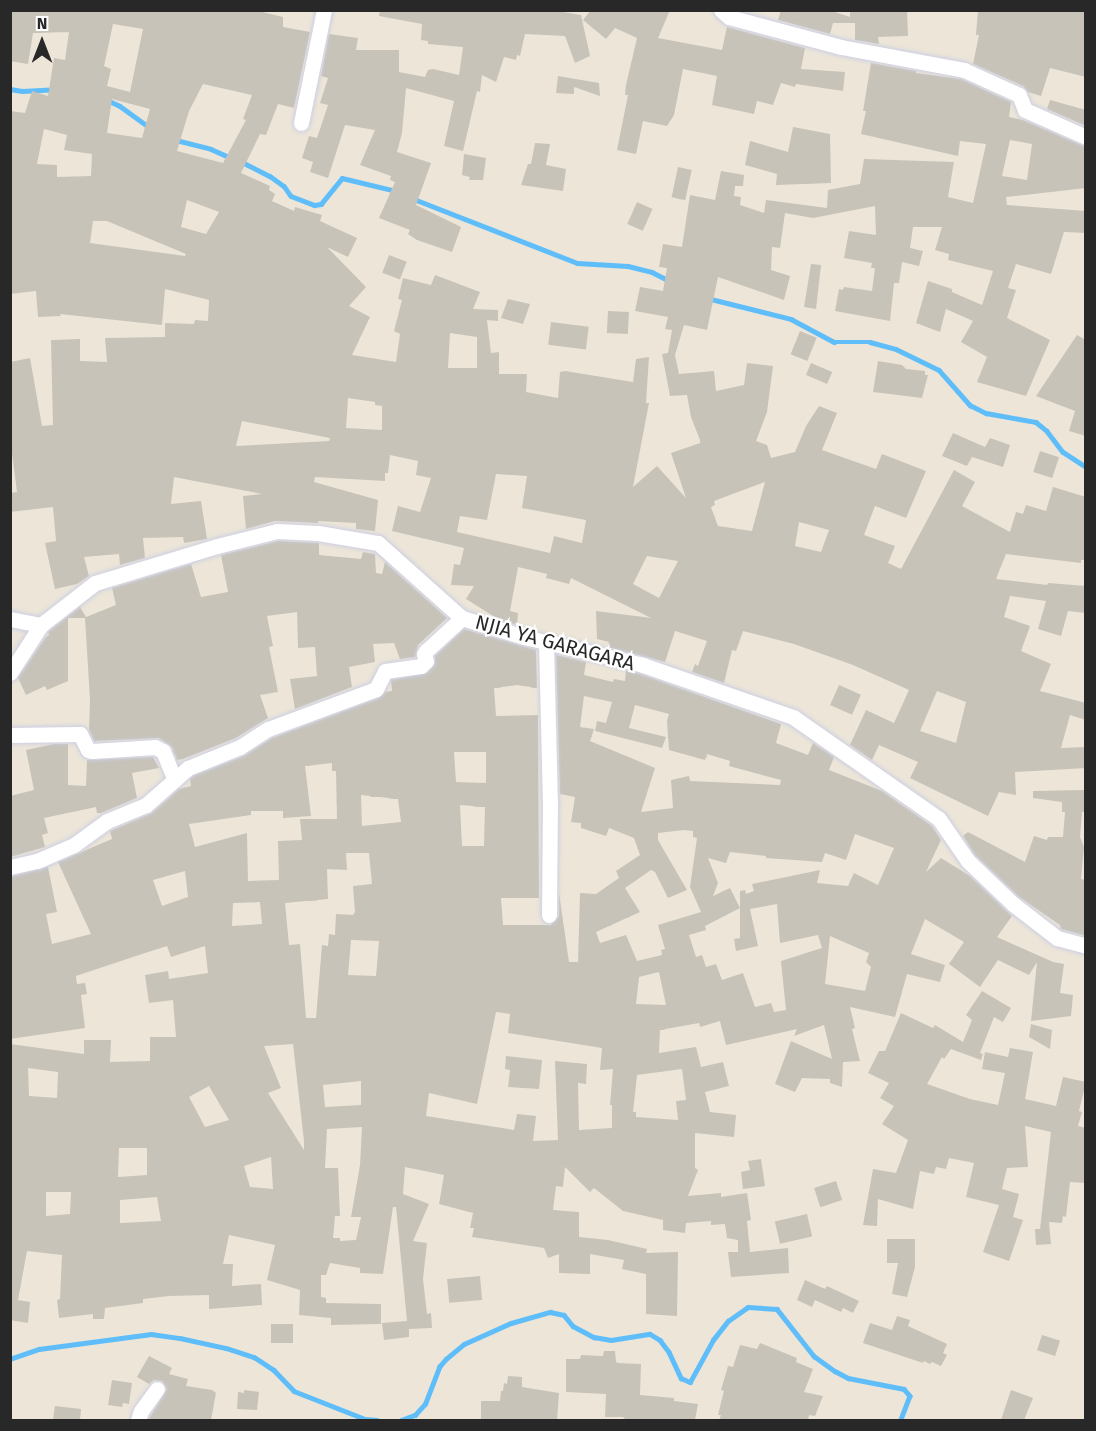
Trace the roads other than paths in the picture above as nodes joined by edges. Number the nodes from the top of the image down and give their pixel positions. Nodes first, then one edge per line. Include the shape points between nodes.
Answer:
1 (324, 10) edge
2 (721, 10) edge
3 (301, 123) dead end
4 (1086, 137) edge
5 (462, 618) junction
6 (10, 619) edge
7 (41, 625) junction
8 (546, 642) junction
9 (10, 673) edge
10 (10, 735) edge
11 (175, 780) junction
12 (10, 867) edge
13 (549, 915) dead end
14 (1086, 946) edge
15 (157, 1389) dead end
16 (138, 1420) edge

1 - 3 street
2 - 4 street via 729,17 841,47 964,70 1019,95 1026,110
5 - 7 street, NJIA YA GARAGARA via 378,543 277,531 95,583
5 - 8 street, NJIA YA GARAGARA
5 - 11 street via 426,651 426,661 421,666 385,671 376,689 268,729 240,747 188,768
6 - 7 street
7 - 9 street, NJIA YA GARAGARA
8 - 13 street
8 - 14 street, NJIA YA GARAGARA via 643,665 793,717 939,819 968,861 1013,904 1057,938
10 - 11 street via 80,734 92,751 155,747 163,750
11 - 12 street via 146,805 107,821 74,845 37,861
15 - 16 street

